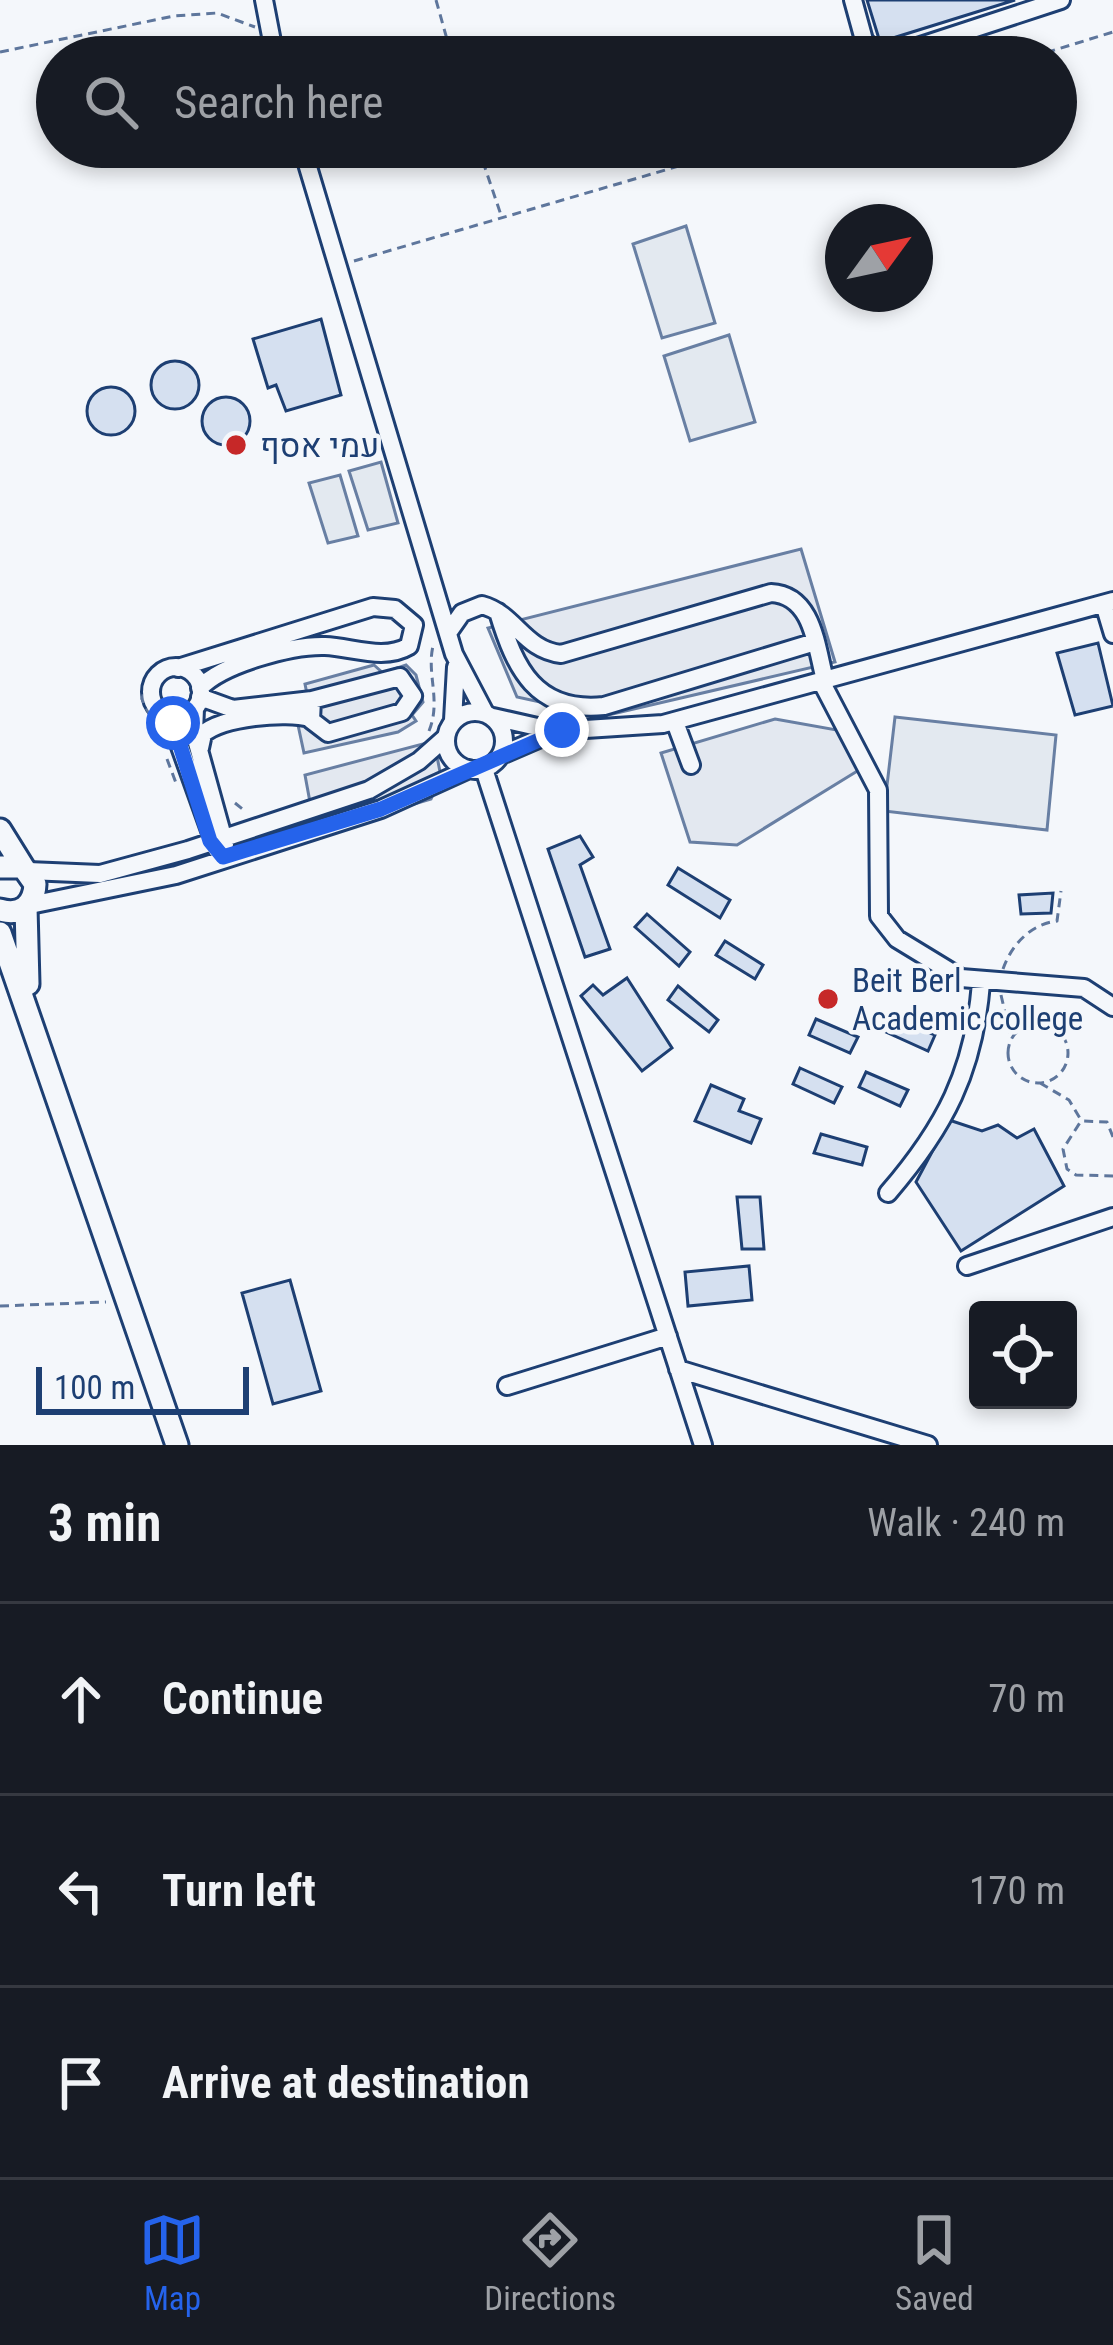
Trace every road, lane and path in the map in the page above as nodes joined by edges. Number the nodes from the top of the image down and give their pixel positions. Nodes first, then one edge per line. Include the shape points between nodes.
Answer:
1 (264, 0) edge
2 (436, 0) edge
3 (854, 0) edge
4 (1061, 0) edge
5 (267, 31) junction
6 (1113, 32) edge
7 (77, 36) edge
8 (269, 36) edge
9 (446, 36) edge
10 (863, 36) edge
11 (950, 36) edge
12 (1077, 43) edge
13 (36, 45) edge
14 (0, 52) edge
15 (308, 168) edge
16 (485, 168) edge
17 (674, 168) edge
18 (503, 219) junction
19 (337, 266) junction
20 (1108, 603) edge
21 (497, 611) junction
22 (443, 631) junction
23 (1113, 634) edge
24 (815, 642) junction
25 (454, 655) junction
26 (178, 668) junction
27 (147, 680) dead end
28 (823, 680) junction
29 (198, 698) junction
30 (311, 709) junction
31 (489, 715) junction
32 (453, 720) junction
33 (675, 722) junction
34 (163, 723) junction
35 (562, 730) junction
36 (436, 738) junction
37 (163, 746) dead end
38 (200, 749) junction
39 (501, 754) junction
40 (691, 765) dead end
41 (476, 769) junction
42 (184, 791) dead end
43 (235, 802) dead end
44 (254, 814) dead end
45 (0, 830) edge
46 (218, 838) junction
47 (223, 857) junction
48 (17, 868) edge
49 (1061, 891) dead end
50 (27, 906) junction
51 (0, 910) edge
52 (0, 933) edge
53 (989, 982) junction
54 (1113, 1007) edge
55 (30, 1014) junction
56 (1011, 1040) junction
57 (1039, 1082) junction
58 (1081, 1120) junction
59 (1113, 1137) edge
60 (1113, 1176) edge
61 (888, 1193) dead end
62 (1113, 1217) edge
63 (967, 1266) dead end
64 (126, 1303) junction
65 (0, 1306) edge
66 (668, 1336) junction
67 (678, 1369) junction
68 (506, 1386) dead end
69 (177, 1445) edge
70 (703, 1445) edge
71 (928, 1445) edge

1 - 5 street
2 - 9 path
3 - 10 street
4 - 11 street
5 - 7 path via 217,13
5 - 8 street
6 - 12 path
13 - 14 path
15 - 19 street
16 - 18 path
17 - 18 path
18 - 19 path
19 - 22 street
20 - 23 street
20 - 28 street
21 - 22 street via 470,608
21 - 24 street via 537,648 561,654 785,594 803,609
21 - 24 street via 525,680 564,705 604,706
22 - 25 street
22 - 36 path via 428,664
24 - 28 street
25 - 31 street
25 - 32 street
26 - 29 street via 194,675
26 - 29 street via 373,607 395,609 414,625 401,651 316,646 218,674
26 - 34 street via 160,673 152,686
27 - 34 path via 142,699
28 - 33 street
28 - 53 street via 878,790 879,916 897,938 961,978
29 - 30 street via 233,709
29 - 34 street
29 - 38 street
30 - 30 street via 316,729 328,733 402,712 413,695 400,676
30 - 38 street via 218,725 203,734
31 - 32 street via 466,712
31 - 35 street
31 - 39 street via 503,733
32 - 36 street
33 - 35 street
33 - 40 street
34 - 46 street
35 - 39 street
36 - 41 street
36 - 46 street via 369,790
37 - 42 path
38 - 46 street
39 - 41 street
41 - 47 street via 381,809
41 - 66 street
43 - 44 path
45 - 48 main road
46 - 47 street
46 - 48 street via 100,874
47 - 50 street via 176,875
48 - 50 main road via 35,884
49 - 53 path via 1057,921 1038,923
50 - 51 main road
50 - 55 main road
52 - 55 main road
53 - 54 street via 1084,988
53 - 56 path
53 - 61 street via 976,1045 933,1140
55 - 64 main road
56 - 57 path via 1013,1069
56 - 57 path via 1024,1026 1043,1023 1066,1040 1064,1069
57 - 58 path via 1069,1100
58 - 59 path via 1107,1122
58 - 60 path via 1063,1148 1067,1169
62 - 63 street
64 - 65 path
64 - 69 main road
66 - 67 street
66 - 68 street
67 - 70 street
67 - 71 street

